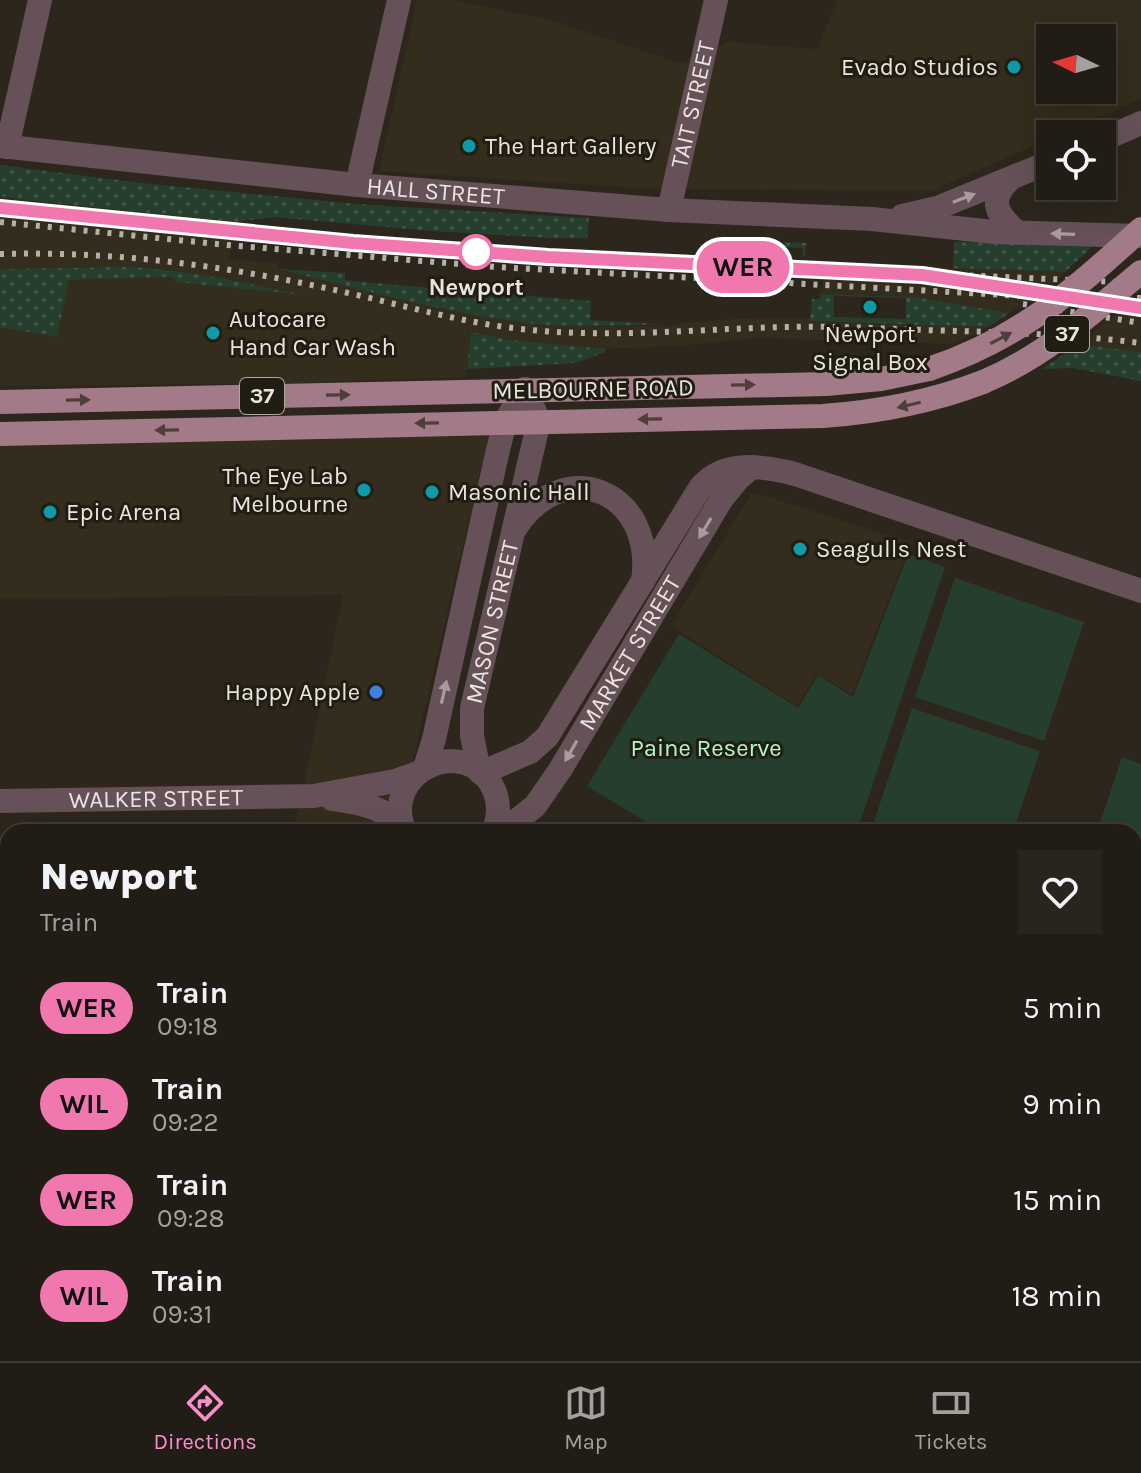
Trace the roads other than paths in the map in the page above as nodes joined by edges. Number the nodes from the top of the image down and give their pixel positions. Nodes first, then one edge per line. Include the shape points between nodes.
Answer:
1 (40, 0) edge
2 (399, 0) edge
3 (716, 0) edge
4 (1141, 123) edge
5 (1116, 134) edge
6 (4, 146) edge
7 (1036, 168) edge
8 (1009, 180) junction
9 (357, 185) junction
10 (669, 210) junction
11 (872, 219) junction
12 (1141, 229) edge
13 (1018, 233) junction
14 (1141, 236) edge
15 (1141, 272) edge
16 (525, 389) junction
17 (0, 402) edge
18 (539, 421) junction
19 (505, 422) junction
20 (0, 434) edge
21 (752, 467) junction
22 (514, 530) junction
23 (643, 584) junction
24 (1141, 591) edge
25 (421, 770) junction
26 (480, 772) junction
27 (314, 796) junction
28 (0, 801) edge
29 (399, 824) edge
30 (403, 824) edge
31 (496, 824) edge
32 (512, 824) edge

1 - 6 street
2 - 9 street
3 - 10 street, TAIT STREET
4 - 5 street
6 - 9 street, HALL STREET
7 - 8 street, HALL STREET
11 -> 8 street, HALL STREET via 927,212
8 - 13 street via 997,205 1001,218
9 - 10 street, HALL STREET
10 - 11 street, HALL STREET
11 - 13 street, HALL STREET
16 -> 12 main road, MELBOURNE ROAD / 37, bridge via 826,384 929,369 971,354 1034,319
14 -> 13 street, HALL STREET
15 -> 18 main road, MELBOURNE ROAD / 37, bridge via 1062,338 1013,368 954,393 904,406 851,414
17 -> 16 main road, MELBOURNE ROAD / 37
16 - 18 street
16 - 19 street, MASON STREET
18 - 19 main road, MELBOURNE ROAD / 37
18 - 22 street, MASON STREET
19 -> 20 main road, MELBOURNE ROAD / 37
25 -> 19 street, MASON STREET via 434,739
21 - 23 street, MARKET STREET via 722,471 708,479
21 - 24 street, MARKET STREET via 795,474
21 -> 32 street, MARKET STREET via 721,500 560,770 535,806
22 - 23 street via 550,495 572,489 604,493 625,507 638,526 645,550
22 - 26 street, MASON STREET via 472,708
23 - 26 street, MARKET STREET via 542,742 525,755
25 - 26 street, WALKER STREET via 448,761
25 - 27 street, WALKER STREET via 395,781
25 - 30 street, MASON STREET via 402,798
26 - 31 street, MASON STREET via 497,800
27 - 28 street, WALKER STREET
27 - 29 street, WALKER STREET via 378,809

